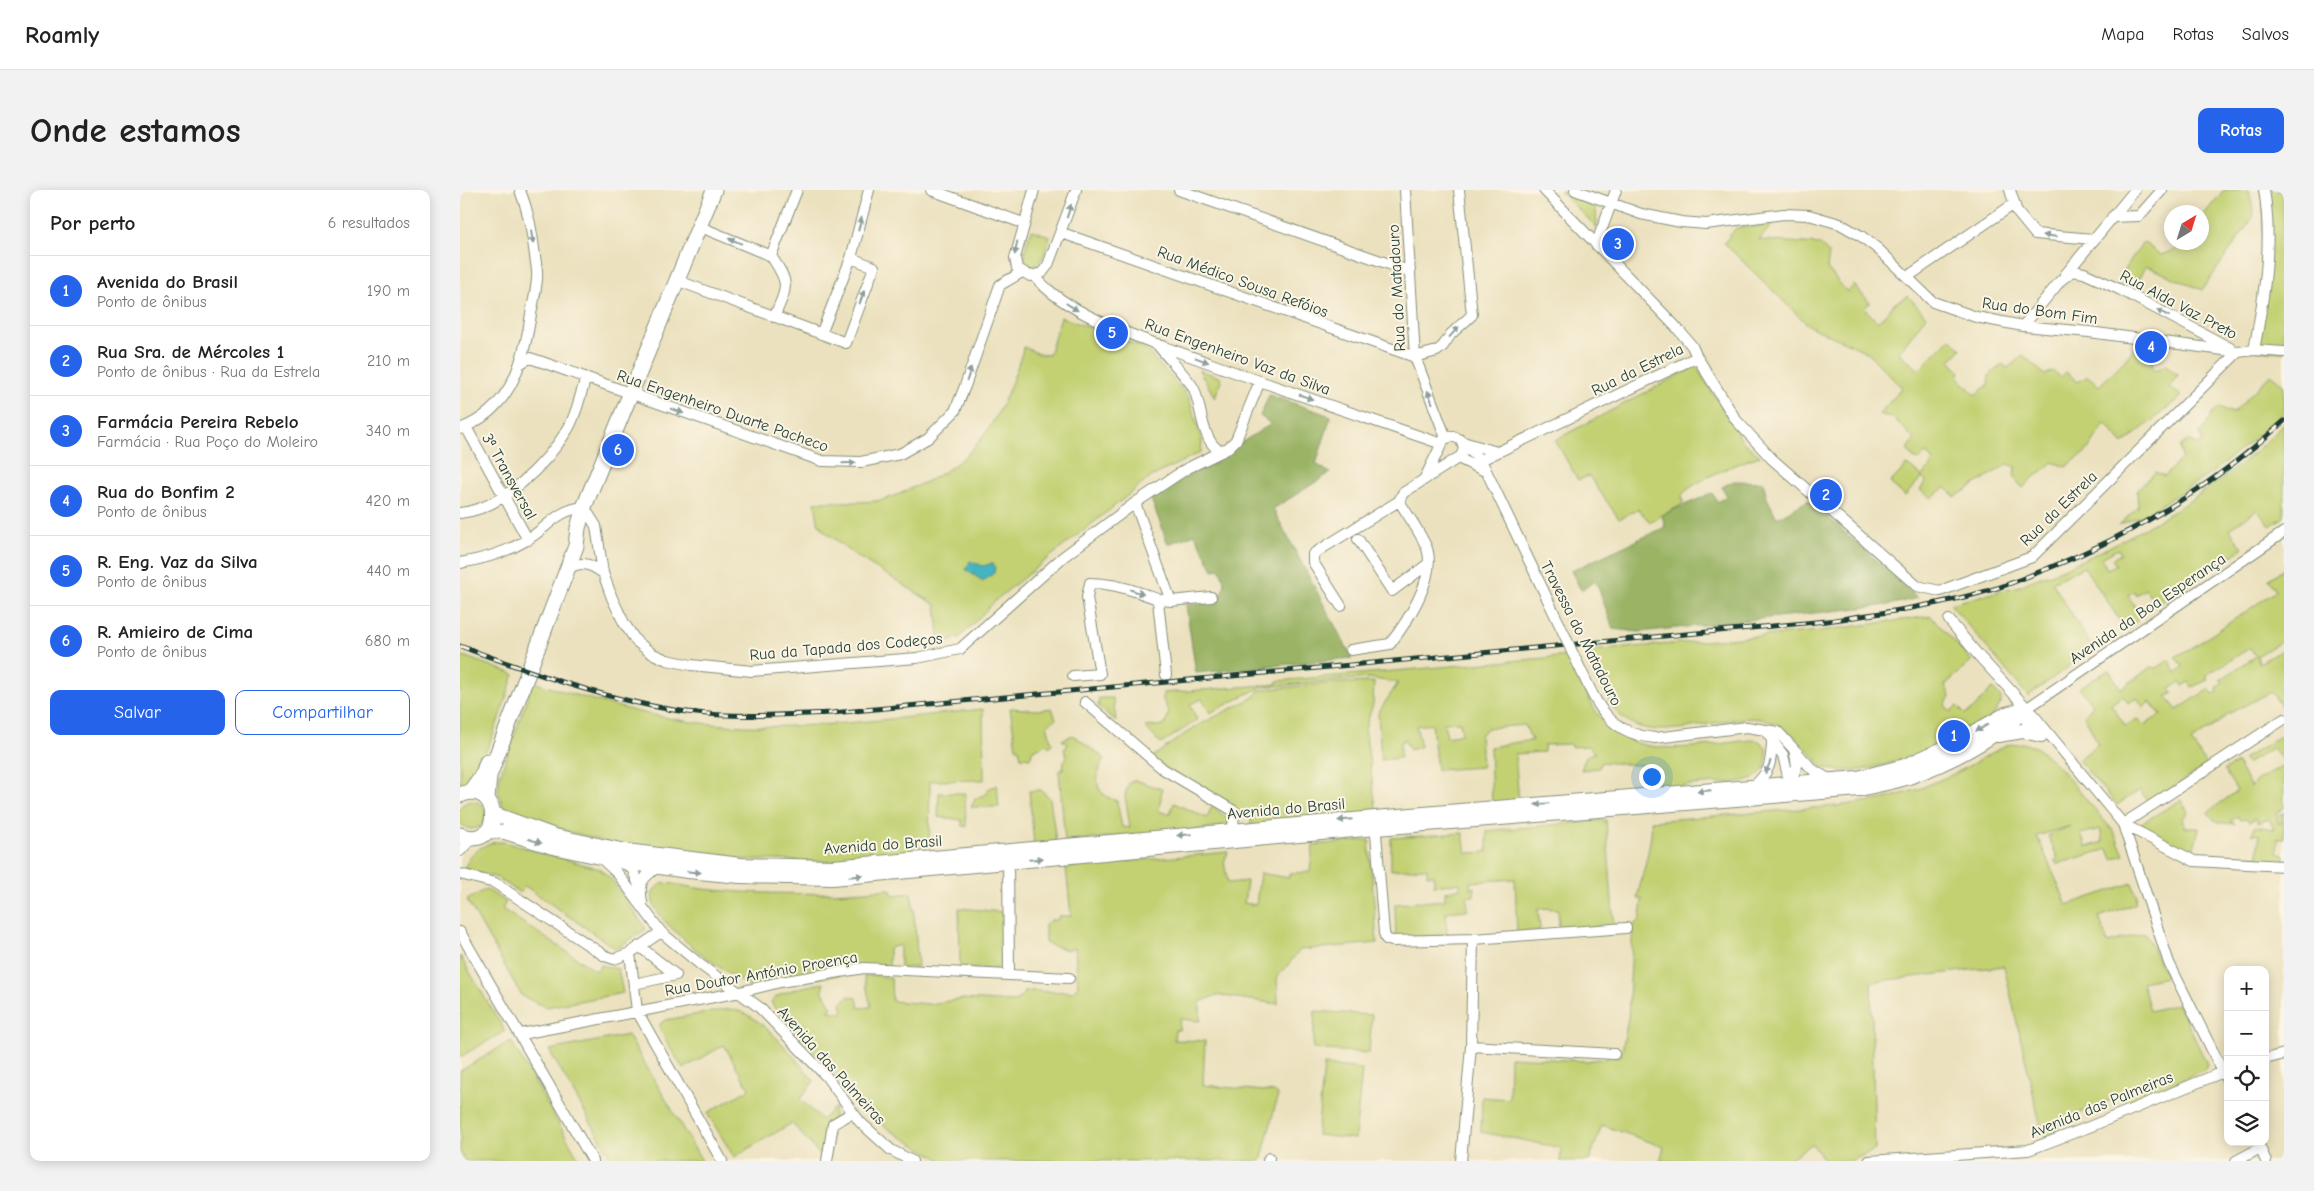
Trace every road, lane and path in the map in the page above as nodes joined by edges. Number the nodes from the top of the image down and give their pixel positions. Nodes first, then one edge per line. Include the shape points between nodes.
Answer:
1 (520, 190) edge
2 (714, 190) edge
3 (798, 190) edge
4 (869, 190) edge
5 (931, 190) edge
6 (1034, 190) edge
7 (1076, 190) edge
8 (1179, 190) edge
9 (1405, 190) edge
10 (1459, 190) edge
11 (1544, 190) edge
12 (1575, 190) edge
13 (1616, 190) edge
14 (2010, 190) edge
15 (2135, 190) edge
16 (2162, 190) edge
17 (2264, 190) edge
18 (1611, 204) junction
19 (2016, 208) junction
20 (2112, 217) junction
21 (1023, 223) junction
22 (698, 226) junction
23 (1062, 233) junction
24 (2093, 239) junction
25 (1596, 245) junction
26 (772, 256) junction
27 (851, 258) junction
28 (1410, 271) junction
29 (1022, 272) junction
30 (1035, 276) junction
31 (1907, 278) junction
32 (676, 280) junction
33 (2061, 280) junction
34 (2107, 283) junction
35 (774, 317) junction
36 (2023, 326) junction
37 (821, 334) junction
38 (1156, 343) junction
39 (2254, 350) junction
40 (2238, 352) junction
41 (2284, 352) edge
42 (1697, 356) junction
43 (1415, 357) junction
44 (521, 363) junction
45 (586, 378) junction
46 (1260, 381) junction
47 (631, 394) junction
48 (463, 428) edge
49 (1443, 443) junction
50 (1463, 444) junction
51 (1227, 450) junction
52 (1497, 452) junction
53 (1456, 458) junction
54 (1481, 460) junction
55 (1486, 471) junction
56 (1425, 478) junction
57 (504, 496) junction
58 (1399, 501) junction
59 (1135, 503) junction
60 (584, 507) junction
61 (460, 513) edge
62 (578, 528) junction
63 (2284, 532) edge
64 (1358, 539) dead end
65 (528, 540) junction
66 (460, 563) edge
67 (1428, 564) junction
68 (567, 569) junction
69 (603, 573) junction
70 (1211, 597) dead end
71 (1158, 600) junction
72 (1171, 601) junction
73 (1341, 606) dead end
74 (1949, 620) dead end
75 (1351, 650) dead end
76 (1166, 675) dead end
77 (1074, 676) dead end
78 (1085, 702) dead end
79 (2026, 709) junction
80 (2284, 719) edge
81 (1765, 730) junction
82 (2041, 735) junction
83 (1990, 737) junction
84 (1772, 742) junction
85 (1794, 749) junction
86 (2065, 753) junction
87 (1830, 780) junction
88 (1753, 787) junction
89 (1791, 789) junction
90 (465, 794) edge
91 (486, 798) junction
92 (494, 814) junction
93 (1375, 823) junction
94 (2123, 824) junction
95 (1233, 830) junction
96 (488, 831) junction
97 (466, 836) edge
98 (460, 851) edge
99 (1008, 856) junction
100 (623, 862) junction
101 (2284, 866) edge
102 (658, 867) junction
103 (460, 874) edge
104 (639, 886) junction
105 (642, 907) junction
106 (1626, 928) dead end
107 (460, 932) edge
108 (661, 932) junction
109 (1473, 940) junction
110 (639, 946) junction
111 (630, 953) junction
112 (1009, 975) junction
113 (1068, 978) dead end
114 (634, 984) junction
115 (740, 992) junction
116 (637, 1011) junction
117 (520, 1034) junction
118 (1471, 1046) junction
119 (1614, 1054) dead end
120 (2284, 1054) edge
121 (2269, 1058) edge
122 (2224, 1068) edge
123 (2224, 1070) edge
124 (852, 1113) junction
125 (2258, 1146) edge
126 (2259, 1146) edge
127 (1874, 1160) edge
128 (593, 1161) edge
129 (722, 1161) edge
130 (828, 1161) edge
131 (912, 1161) edge
132 (1461, 1161) edge
133 (2236, 1161) edge
134 (2266, 1161) edge

1 -> 44 street via 529,212 538,278
2 - 22 main road
3 - 26 street
27 -> 4 street
5 - 21 street
6 - 21 street
23 -> 7 street
8 - 28 street
9 - 28 street, Rua do Matadouro
43 -> 10 street via 1438,351 1472,315
11 - 25 street
12 - 18 street, Rua do Bom Fim
13 - 18 street
14 - 19 street
15 - 20 street
16 - 20 street via 2140,216
17 - 39 street via 2267,251 2263,303
18 - 25 street
18 - 31 street, Rua do Bom Fim via 1641,214 1706,224 1784,214 1809,215 1840,224 1861,236
24 -> 19 street via 2035,234
19 - 31 street
20 - 24 street
21 -> 29 street via 1015,258 1017,268
26 -> 22 street
22 - 32 main road
23 - 30 street via 1048,265
23 - 43 street, Rua Médico Sousa Refóios
24 - 33 street
24 - 34 street via 2082,263
25 - 42 street via 1677,328
26 - 35 street via 786,284
27 - 37 street
37 -> 27 street via 846,343 874,267
28 - 43 street, Rua do Matadouro
29 - 30 street
47 -> 29 street, Rua Engenheiro Duarte Pacheco via 822,462 861,462 900,454 928,438 954,411 966,386 1000,285
30 -> 38 street, Rua Engenheiro Vaz da Silva via 1045,288 1078,311
31 - 36 street, Rua do Bom Fim via 1933,302 1976,317
32 - 35 street
32 - 47 main road
33 - 34 street via 2073,271 2084,272
33 - 36 street
40 -> 34 street, Rua Alda Vaz Preto
35 - 37 street
36 - 40 street, Rua do Bom Fim
38 -> 46 street, Rua Engenheiro Vaz da Silva
38 - 51 street via 1194,388 1213,446
39 - 40 street, Rua do Bom Fim
39 - 41 street, Rua do Bom Fim
40 - 42 street, Rua da Estrela via 2032,557 1940,591 1917,586 1772,459 1736,420
42 - 52 street, Rua da Estrela
49 -> 43 street, Rua do Matadouro
44 - 45 street, Rua Engenheiro Duarte Pacheco via 530,358
44 - 48 street via 498,405 480,420
45 - 47 street, Rua Engenheiro Duarte Pacheco
45 - 57 street via 569,427 542,463
46 -> 49 street, Rua Engenheiro Vaz da Silva
46 - 51 street via 1236,440
47 - 60 main road
48 - 57 street, 3ª Transversal
49 - 50 street via 1456,437
49 - 53 street via 1446,457
49 - 56 street
50 - 52 street
50 - 53 street via 1463,452
50 - 54 street, Travessa do Matadouro
51 - 59 street via 1186,468
52 - 54 street, Rua da Estrela
53 - 55 street
53 - 56 street
54 - 55 street, Travessa do Matadouro
55 - 81 street, Travessa do Matadouro, bridge via 1572,652 1601,710 1611,722 1641,737 1655,738 1747,727
56 - 58 street via 1403,493
57 - 61 street via 473,512
57 - 65 street, 3ª Transversal
58 - 67 street via 1428,551
58 - 73 street via 1313,554 1313,562
59 - 69 street, Rua da Tapada dos Codeços via 1064,557 960,649 917,658 752,671 691,666 667,660 636,641 624,623
59 - 72 street
60 - 62 main road
60 - 65 street via 571,508 554,518
60 - 69 street, Rua da Tapada dos Codeços via 596,526
62 - 68 main road via 576,546
62 - 90 main road via 566,548 483,774
63 - 79 street, Avenida da Boa Esperança
64 - 67 street via 1392,591
65 - 66 street via 489,558
67 - 75 street via 1428,577 1406,623 1390,644
68 - 69 street via 581,563 591,564
68 - 91 main road via 489,776
70 - 72 street
71 - 72 street
71 - 76 street
77 -> 71 street via 1100,674 1087,597 1090,583 1105,583
74 - 79 street
78 - 95 street via 1163,769 1234,811
79 - 82 street via 2024,718 2027,725
79 - 83 main road, Avenida do Brasil
79 - 86 street
79 -> 87 main road, Avenida do Brasil via 2006,714 1954,744 1905,766 1858,778
80 - 94 street
81 - 84 street
81 - 85 street via 1778,732
82 - 83 main road, Avenida do Brasil via 2023,731
82 - 86 street
83 - 89 main road, Avenida do Brasil via 1908,777 1860,789
84 -> 88 street via 1771,764
84 - 89 street via 1783,754
85 - 87 street via 1812,769
85 - 89 street via 1797,766
86 - 94 street
87 - 89 main road, Avenida do Brasil
88 - 89 main road, Avenida do Brasil
88 -> 93 main road, Avenida do Brasil
89 - 93 main road, Avenida do Brasil
90 - 91 main road
91 - 92 main road
92 - 96 main road
92 - 100 main road, Avenida do Brasil
93 -> 95 main road, Avenida do Brasil
99 -> 93 main road, Avenida do Brasil
93 - 109 street via 1386,939
94 - 101 street via 2194,861
94 - 122 street via 2170,963
95 -> 99 main road, Avenida do Brasil
96 - 97 main road
96 -> 100 main road, Avenida do Brasil via 505,832 553,847
97 - 98 street
99 - 100 main road, Avenida do Brasil via 833,867
102 -> 99 main road, Avenida do Brasil via 740,876 833,878
99 - 112 street
100 - 102 main road, Avenida do Brasil
100 - 104 street via 633,870
100 - 105 street, Avenida das Palmeiras
102 - 104 street via 645,875
103 - 111 street via 495,883 605,956 614,959
104 - 105 street, Avenida das Palmeiras
105 - 108 street, Avenida das Palmeiras
106 - 109 street
107 - 117 street
108 - 110 street
108 - 115 street, Avenida das Palmeiras
109 - 118 street
110 - 111 street
110 - 114 street via 676,975
111 - 114 street
112 - 113 street, Rua Doutor António Proença
112 - 115 street, Rua Doutor António Proença via 864,968
114 - 116 street
115 - 116 street, Rua Doutor António Proença
115 - 124 street, Avenida das Palmeiras via 760,1007 826,1076
116 - 117 street, Rua Doutor António Proença
116 - 129 street
117 - 128 street
118 - 119 street
118 - 132 street
120 - 121 street
123 - 127 street, Avenida das Palmeiras via 2028,1150
124 - 130 street via 833,1124
124 - 131 street, Avenida das Palmeiras via 891,1150
125 - 133 street
126 - 134 street

